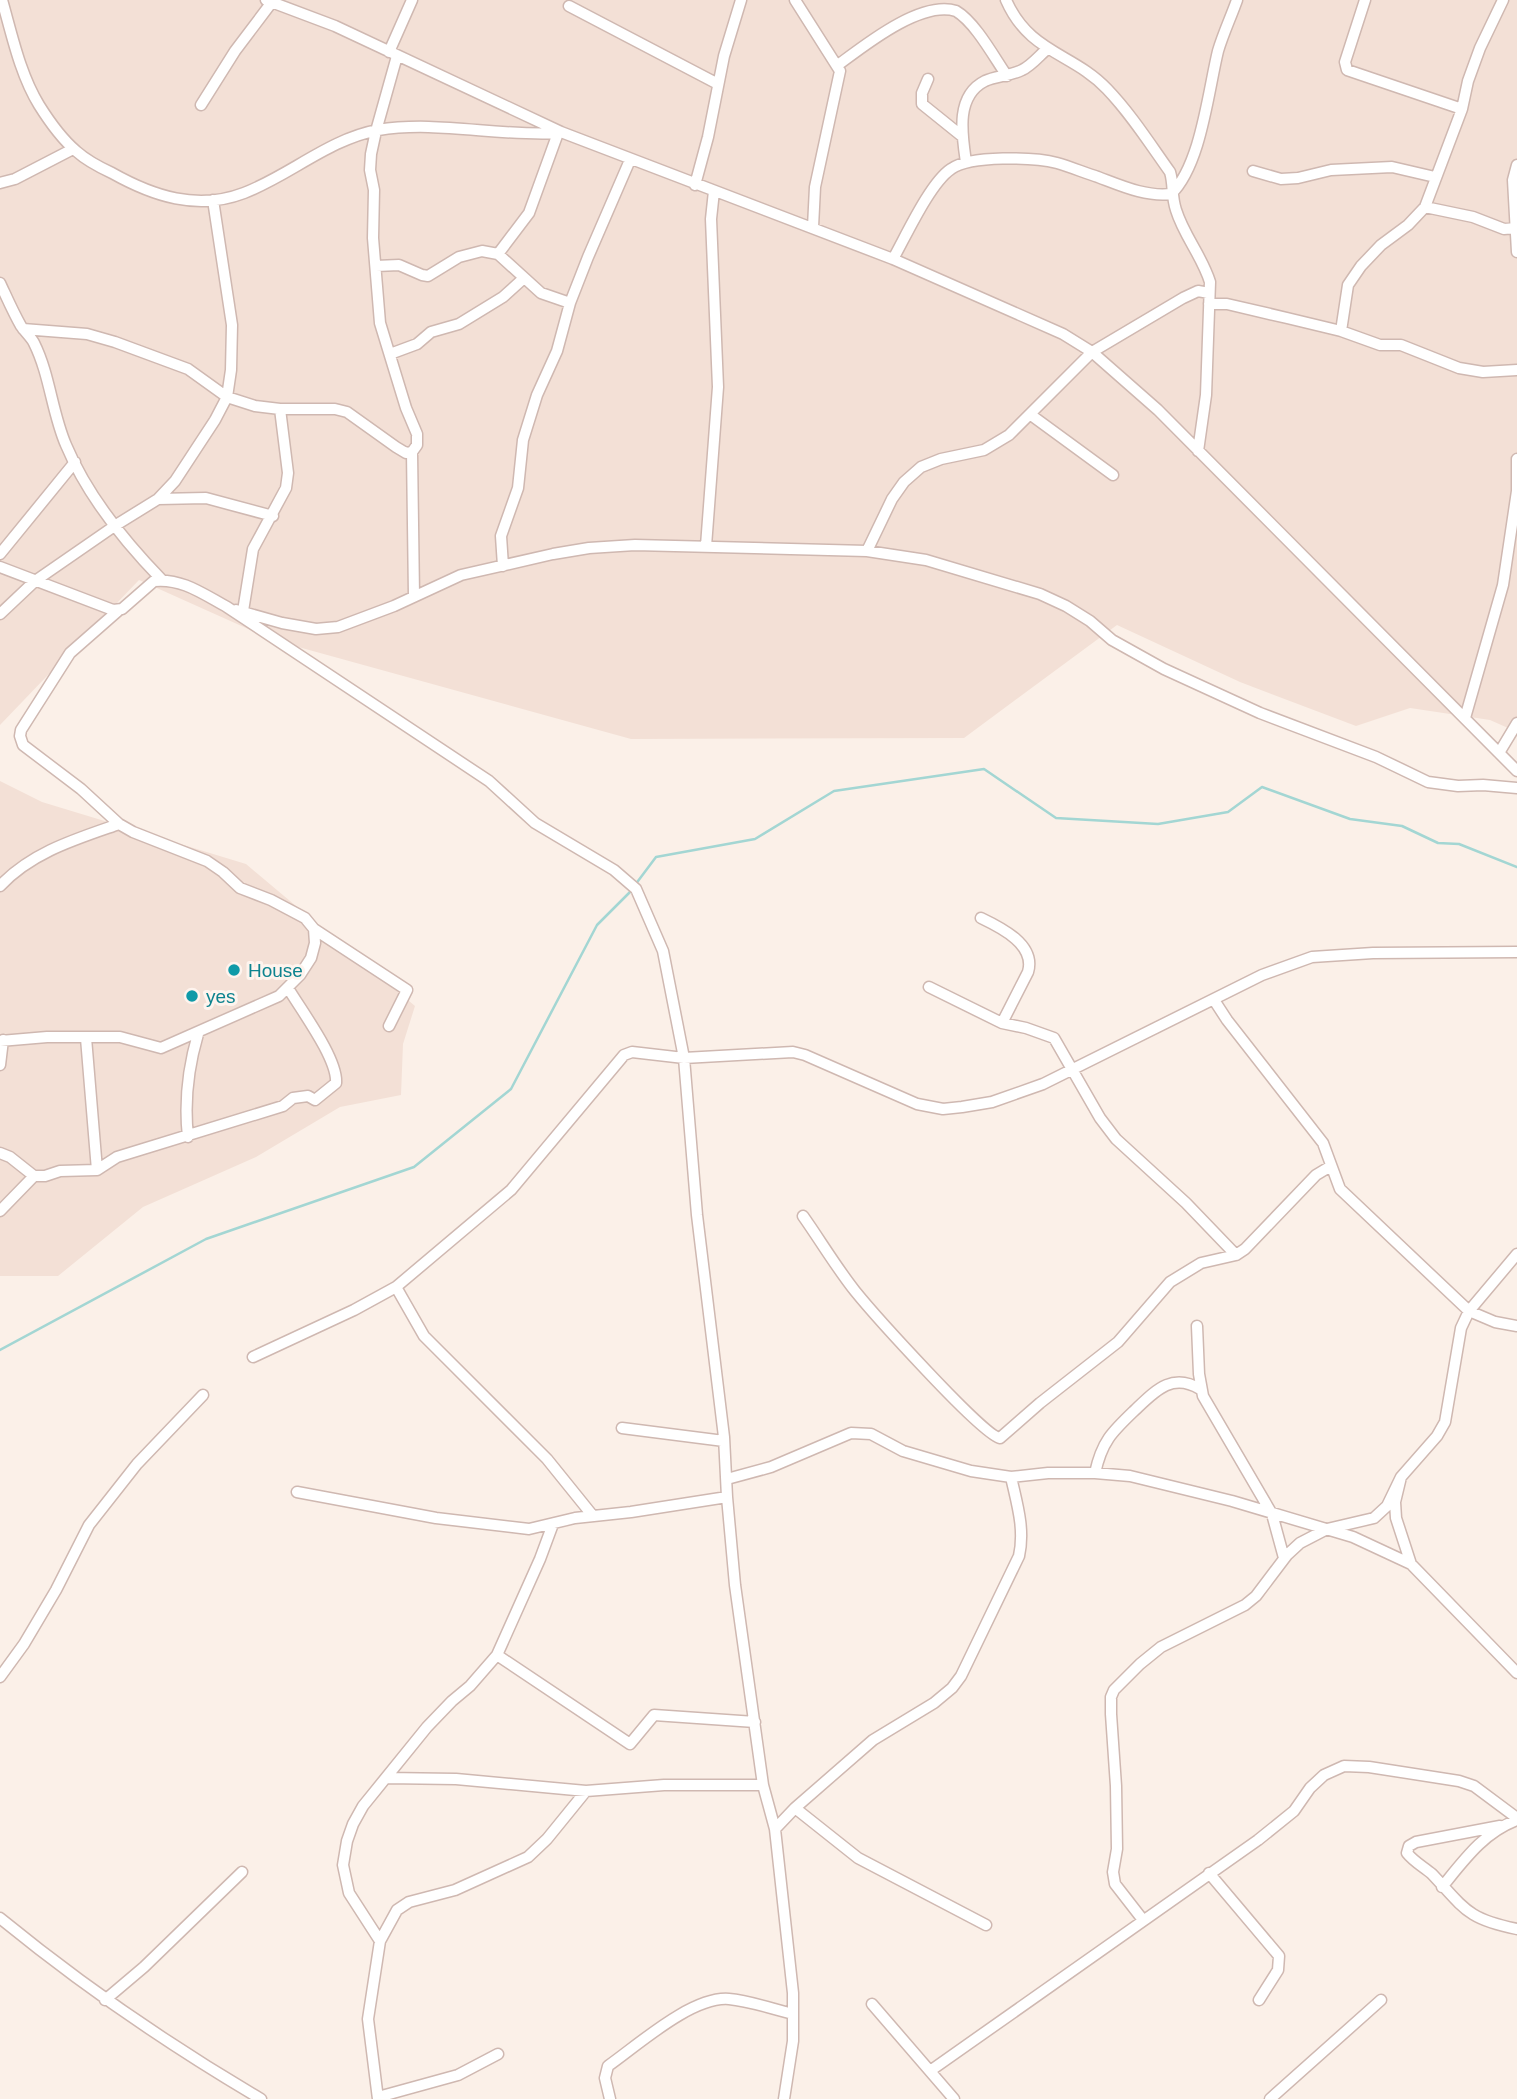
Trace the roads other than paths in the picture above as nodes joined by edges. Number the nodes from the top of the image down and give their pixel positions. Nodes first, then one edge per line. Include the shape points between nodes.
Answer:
1 (2, 0) edge
2 (412, 0) edge
3 (741, 0) edge
4 (795, 0) edge
5 (1006, 0) edge
6 (1237, 0) edge
7 (1365, 0) edge
8 (1503, 0) edge
9 (269, 1) edge
10 (569, 6) dead end
11 (0, 42) edge
12 (1047, 49) junction
13 (393, 54) junction
14 (838, 65) junction
15 (1007, 76) junction
16 (928, 79) dead end
17 (718, 84) junction
18 (201, 105) dead end
19 (1462, 108) junction
20 (376, 131) junction
21 (560, 132) junction
22 (963, 137) junction
23 (73, 149) junction
24 (630, 160) junction
25 (966, 162) junction
26 (1517, 165) edge
27 (1253, 170) dead end
28 (1435, 177) junction
29 (0, 183) edge
30 (695, 185) junction
31 (714, 191) junction
32 (1171, 194) junction
33 (213, 200) junction
34 (1426, 207) junction
35 (813, 227) junction
36 (1516, 228) edge
37 (1517, 252) edge
38 (498, 254) junction
39 (893, 259) junction
40 (376, 266) junction
41 (524, 278) junction
42 (0, 283) edge
43 (1209, 293) junction
44 (570, 303) junction
45 (1227, 304) junction
46 (23, 329) junction
47 (1341, 331) junction
48 (1093, 352) junction
49 (390, 354) junction
50 (1517, 370) edge
51 (227, 397) junction
52 (280, 409) junction
53 (1031, 415) junction
54 (1198, 451) junction
55 (412, 453) junction
56 (1517, 459) edge
57 (75, 462) junction
58 (1113, 475) dead end
59 (1517, 491) edge
60 (158, 499) junction
61 (273, 516) junction
62 (116, 525) junction
63 (706, 546) junction
64 (867, 551) junction
65 (0, 554) edge
66 (503, 566) junction
67 (0, 567) edge
68 (162, 580) junction
69 (35, 581) junction
70 (414, 596) junction
71 (227, 607) junction
72 (119, 610) junction
73 (243, 611) junction
74 (0, 614) edge
75 (1465, 718) junction
76 (1517, 723) edge
77 (1499, 753) junction
78 (1517, 771) edge
79 (1517, 788) edge
80 (118, 824) junction
81 (0, 886) edge
82 (981, 918) dead end
83 (314, 929) junction
84 (1517, 953) edge
85 (929, 987) dead end
86 (288, 988) junction
87 (1214, 1000) junction
88 (1002, 1023) junction
89 (389, 1026) dead end
90 (198, 1034) junction
91 (86, 1038) junction
92 (1, 1041) edge
93 (684, 1058) junction
94 (0, 1065) edge
95 (1072, 1069) junction
96 (187, 1136) junction
97 (0, 1153) edge
98 (1331, 1166) junction
99 (97, 1170) junction
100 (34, 1176) junction
101 (0, 1211) edge
102 (803, 1216) dead end
103 (1517, 1254) edge
104 (1236, 1255) junction
105 (396, 1287) junction
106 (1469, 1311) junction
107 (1197, 1326) dead end
108 (1517, 1326) edge
109 (253, 1357) dead end
110 (1200, 1388) junction
111 (203, 1395) dead end
112 (622, 1428) dead end
113 (724, 1441) junction
114 (1095, 1473) junction
115 (1011, 1477) junction
116 (1401, 1477) junction
117 (727, 1479) junction
118 (297, 1492) dead end
119 (727, 1497) junction
120 (1272, 1514) junction
121 (593, 1516) junction
122 (553, 1524) junction
123 (1327, 1530) junction
124 (1284, 1558) junction
125 (1411, 1564) junction
126 (497, 1655) junction
127 (1517, 1672) edge
128 (0, 1677) edge
129 (754, 1723) junction
130 (386, 1778) junction
131 (763, 1785) junction
132 (586, 1791) junction
133 (795, 1808) junction
134 (1517, 1819) edge
135 (1500, 1826) junction
136 (775, 1829) junction
137 (242, 1872) dead end
138 (1209, 1873) junction
139 (1442, 1886) junction
140 (0, 1918) edge
141 (1143, 1920) junction
142 (986, 1925) dead end
143 (1517, 1929) edge
144 (380, 1941) junction
145 (105, 2000) junction
146 (1259, 2000) dead end
147 (1381, 2000) dead end
148 (872, 2004) dead end
149 (793, 2014) junction
150 (498, 2054) dead end
151 (930, 2071) junction
152 (378, 2098) edge
153 (261, 2099) edge
154 (610, 2099) edge
155 (784, 2099) edge
156 (954, 2099) edge
157 (1270, 2099) edge

1 - 11 street via 10,44
1 - 23 street via 38,104
2 - 13 street
3 - 17 street
4 - 14 street
5 - 12 street via 1023,28
6 - 32 street via 1219,47 1197,147 1188,172
7 - 19 street via 1345,62 1347,70
8 - 19 street via 1476,59
9 - 13 street
9 - 18 street
10 - 17 street
12 - 15 street via 1024,69
12 - 32 street via 1108,89 1170,172
13 - 20 street
13 - 21 street
14 - 15 street via 908,14 944,6 968,21
14 - 35 street via 838,84 815,187
15 - 22 street via 985,81 970,93 963,111
16 - 22 street via 922,104
17 - 30 street
19 - 28 street
20 - 21 street via 434,126 500,133
20 - 33 street via 326,150 241,194
20 - 40 street via 370,170
21 - 24 street
21 - 38 street via 528,213
22 - 25 street
23 - 29 street
23 - 33 street via 141,189 177,200
24 - 30 street
24 - 44 street
25 - 32 street via 1055,163 1142,192
25 - 39 street via 950,169 935,186
26 - 36 street via 1513,180
27 - 28 street via 1281,179 1331,170 1392,167
28 - 34 street
30 - 31 street
31 - 35 street
31 - 63 street via 711,219 719,387
32 - 43 street via 1205,267
33 - 51 street via 233,325
34 - 36 street via 1504,229
34 - 47 street via 1361,266 1348,285
35 - 39 street
36 - 37 street
38 - 40 street via 482,251 459,257 428,276 399,265
38 - 41 street
39 - 48 street via 1055,330
40 - 49 street via 380,323
41 - 44 street via 541,293
41 - 49 street via 459,324 431,332 417,344
42 - 46 street
43 - 45 street
43 - 45 street
43 - 48 street via 1198,291 1183,298
43 - 54 street via 1206,395
44 - 66 street via 563,335 523,440 518,488 501,536
45 - 47 street
46 - 51 street via 87,334 115,342 188,369
46 - 57 street via 34,343 65,445
47 - 50 street via 1380,345 1401,345 1459,368
48 - 53 street
48 - 54 street
49 - 55 street via 417,434
51 - 52 street
51 - 60 street
52 - 55 street via 346,412
52 - 61 street via 288,473
53 - 58 street
53 - 64 street via 984,450 921,467 892,499
54 - 75 street
55 - 70 street
56 - 59 street
57 - 62 street
57 - 65 street
59 - 75 street via 1503,585
60 - 61 street via 206,498
60 - 62 street
61 - 73 street via 253,550
62 - 68 street
62 - 69 street
63 - 64 street
63 - 66 street via 589,548
64 - 79 street via 926,560 1040,594 1164,669 1428,782
66 - 70 street via 461,575
67 - 69 street
68 - 71 street via 190,585
68 - 72 street via 153,581
69 - 72 street
69 - 74 street
70 - 73 street via 338,627 316,629
71 - 73 street
71 - 93 street via 489,781 536,822 614,870 636,889 663,951
72 - 80 street via 70,653 20,736 27,749
75 - 77 street
76 - 77 street
77 - 78 street
80 - 81 street via 51,849 25,863
80 - 83 street via 207,861 240,888 297,912
82 - 88 street via 1004,929 1024,948 1031,963
83 - 86 street via 311,958
83 - 89 street via 407,990
84 - 87 street via 1312,957 1262,975
85 - 88 street
86 - 90 street
86 - 96 street via 334,1068 336,1083 315,1100 293,1098 283,1106
87 - 95 street
87 - 98 street via 1323,1143
88 - 95 street via 1054,1038
90 - 91 street via 162,1048 120,1037
90 - 96 street via 186,1088
91 - 92 street
91 - 99 street
92 - 94 street
93 - 95 street via 793,1052 917,1104 943,1109 992,1102
93 - 105 street via 624,1055 511,1190
93 - 113 street
95 - 104 street via 1116,1139
96 - 99 street via 117,1157
97 - 100 street
98 - 104 street via 1316,1175
98 - 106 street via 1340,1189
99 - 100 street
100 - 101 street
102 - 104 street via 854,1290 996,1438 1006,1435 1118,1342 1170,1282 1201,1263
103 - 106 street
105 - 109 street
105 - 121 street via 424,1336 547,1459
106 - 108 street
106 - 116 street via 1461,1328 1445,1422
107 - 110 street
110 - 114 street via 1180,1381 1158,1388 1111,1432 1099,1453
110 - 120 street
111 - 128 street via 136,1464 97,1514 38,1622
112 - 113 street
113 - 117 street
114 - 115 street
114 - 120 street via 1130,1476
115 - 117 street via 925,1458 859,1432
115 - 133 street via 1022,1526 1019,1556 961,1676 934,1703 873,1740
116 - 123 street via 1387,1506 1374,1518
116 - 125 street via 1396,1518
117 - 119 street
118 - 122 street via 436,1518 529,1529
119 - 121 street
119 - 129 street
120 - 123 street
120 - 124 street
121 - 122 street
122 - 126 street
123 - 124 street via 1300,1543
123 - 125 street
124 - 141 street via 1245,1605 1161,1647 1119,1684 1111,1697 1117,1849 1113,1878
125 - 127 street
126 - 129 street via 630,1744 654,1715
126 - 130 street
129 - 131 street
130 - 132 street via 456,1779
130 - 144 street via 356,1817 343,1865 349,1893
131 - 132 street
131 - 136 street
132 - 144 street via 528,1857 455,1890 409,1902 397,1910
133 - 136 street
133 - 142 street via 858,1858
134 - 135 street
134 - 138 street via 1474,1786 1459,1781 1344,1766 1324,1775 1294,1811
135 - 139 street
135 - 139 street via 1409,1846 1409,1856
136 - 149 street
137 - 145 street
138 - 141 street
138 - 146 street via 1279,1956 1278,1969
139 - 143 street via 1476,1917
140 - 145 street
141 - 151 street
144 - 152 street via 368,2019
145 - 153 street
147 - 157 street
148 - 151 street
149 - 154 street via 730,1999 703,2003 608,2066 605,2078
149 - 155 street
150 - 152 street via 436,2083
151 - 156 street

